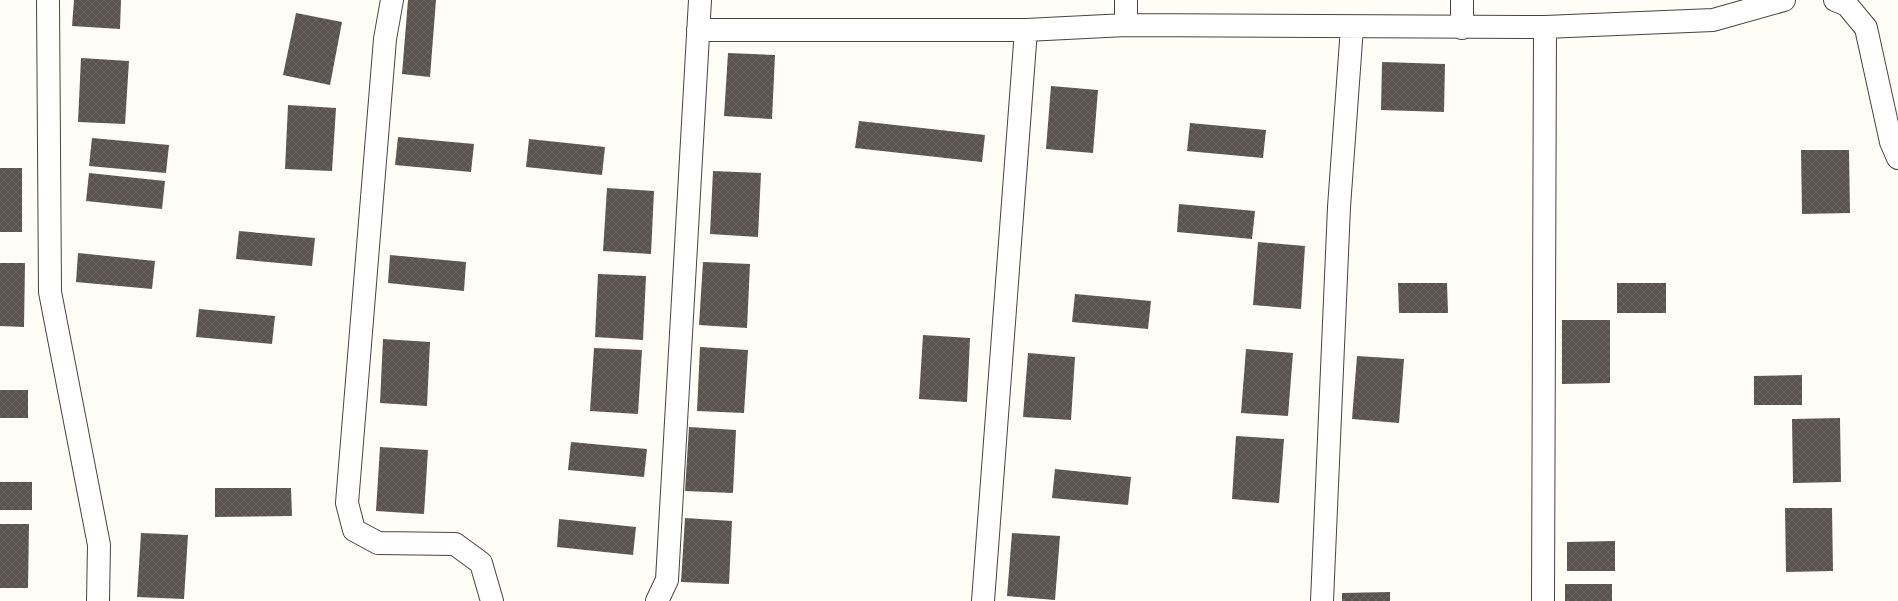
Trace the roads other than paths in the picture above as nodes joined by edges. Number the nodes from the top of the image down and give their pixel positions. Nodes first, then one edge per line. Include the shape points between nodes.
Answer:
1 (48, 0) edge
2 (392, 0) edge
3 (700, 0) edge
4 (1126, 0) edge
5 (1462, 0) edge
6 (1784, 0) edge
7 (1835, 0) edge
8 (1126, 25) junction
9 (1352, 27) junction
10 (1545, 27) junction
11 (1462, 28) junction
12 (698, 30) junction
13 (1026, 30) junction
14 (1898, 158) edge
15 (98, 601) edge
16 (492, 601) edge
17 (657, 601) edge
18 (983, 601) edge
19 (1322, 601) edge
20 (1543, 601) edge

1 - 15 street via 50,292 99,544
2 - 16 street via 385,39 348,503 354,530 378,543 454,544 481,562
3 - 12 street
4 - 8 street
5 - 11 street
6 - 10 street via 1713,20
7 - 14 street via 1847,5 1866,28 1891,142
8 - 9 street
8 - 13 street
9 - 11 street
9 - 19 street via 1339,207
10 - 11 street
10 - 20 street
12 - 13 street
12 - 17 street via 666,580
13 - 18 street

